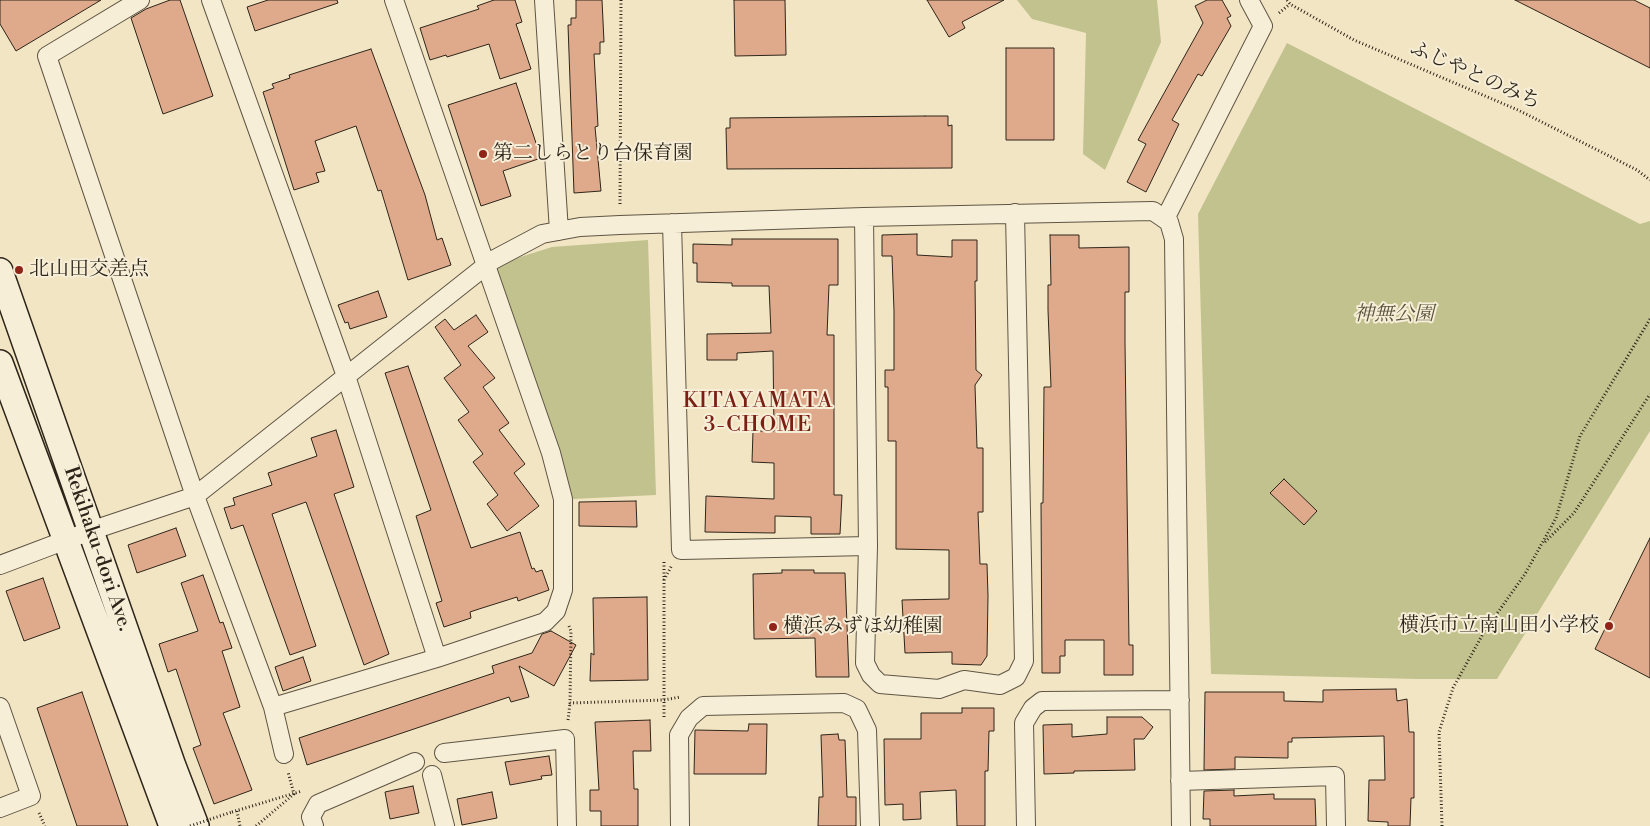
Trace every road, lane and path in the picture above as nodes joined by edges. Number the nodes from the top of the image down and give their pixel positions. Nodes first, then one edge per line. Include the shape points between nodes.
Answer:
1 (140, 0) edge
2 (211, 0) edge
3 (394, 0) edge
4 (544, 0) edge
5 (621, 0) edge
6 (1249, 0) edge
7 (1287, 0) edge
8 (1650, 180) edge
9 (1015, 213) junction
10 (864, 217) junction
11 (1165, 219) junction
12 (672, 223) junction
13 (620, 225) junction
14 (559, 231) junction
15 (487, 264) junction
16 (0, 271) edge
17 (1650, 318) edge
18 (0, 363) edge
19 (346, 376) junction
20 (1650, 394) edge
21 (195, 496) junction
22 (90, 531) junction
23 (67, 540) junction
24 (868, 546) junction
25 (1541, 546) junction
26 (0, 565) edge
27 (664, 580) dead end
28 (556, 611) junction
29 (437, 658) junction
30 (664, 700) junction
31 (1180, 700) junction
32 (703, 706) junction
33 (0, 707) edge
34 (273, 707) junction
35 (444, 753) dead end
36 (284, 754) dead end
37 (415, 762) dead end
38 (432, 775) dead end
39 (1180, 781) junction
40 (294, 794) junction
41 (318, 804) junction
42 (0, 808) edge
43 (234, 811) junction
44 (172, 826) edge
45 (190, 826) edge
46 (196, 826) edge
47 (240, 826) edge
48 (256, 826) edge
49 (314, 826) edge
50 (445, 826) edge
51 (567, 826) edge
52 (680, 826) edge
53 (870, 826) edge
54 (1026, 826) edge
55 (1181, 826) edge
56 (1336, 826) edge
57 (1442, 826) edge

1 - 21 street via 46,56
2 - 19 street
3 - 15 street
4 - 14 street
5 - 13 path
6 - 11 street via 1263,26
7 - 8 path, ふじやとのみち via 1354,40 1518,110 1637,170
9 - 10 street
9 - 11 street via 1153,211
9 - 24 street via 1024,660 1016,677 1000,684 964,680 939,689 880,684 870,675 865,662
10 - 12 street
10 - 24 street
11 - 31 street via 1174,240
12 - 13 street
12 - 24 street via 681,550
13 - 14 street
14 - 15 street via 542,234
15 - 19 street
15 - 28 street via 551,453 563,500 563,590
16 - 22 street, Rekihaku-dori Ave.
17 - 25 path via 1580,436 1556,518
18 - 23 street, Rekihaku-dori Ave.
19 - 21 street
19 - 29 street
20 - 25 path via 1574,513
21 - 22 street
21 - 34 street
22 - 23 street
22 - 46 street, Rekihaku-dori Ave.
23 - 26 street
23 - 44 street, Rekihaku-dori Ave.
25 - 57 path via 1484,632 1453,688 1439,732
27 - 30 path
28 - 29 street via 545,622
28 - 30 path via 564,617 571,631 570,703
29 - 34 street
30 - 32 path via 686,696
31 - 39 street
31 - 54 street via 1042,701 1033,708 1024,723
32 - 52 street via 688,718 679,735
32 - 53 street via 844,703 857,709 867,730
33 - 42 street via 32,796
34 - 36 street
35 - 51 street via 565,739
37 - 41 street
38 - 50 street
39 - 55 street
39 - 56 street via 1335,776
40 - 41 path via 306,790
40 - 43 path
40 - 48 path
41 - 49 street via 311,817
43 - 45 path, bridge
43 - 47 path

